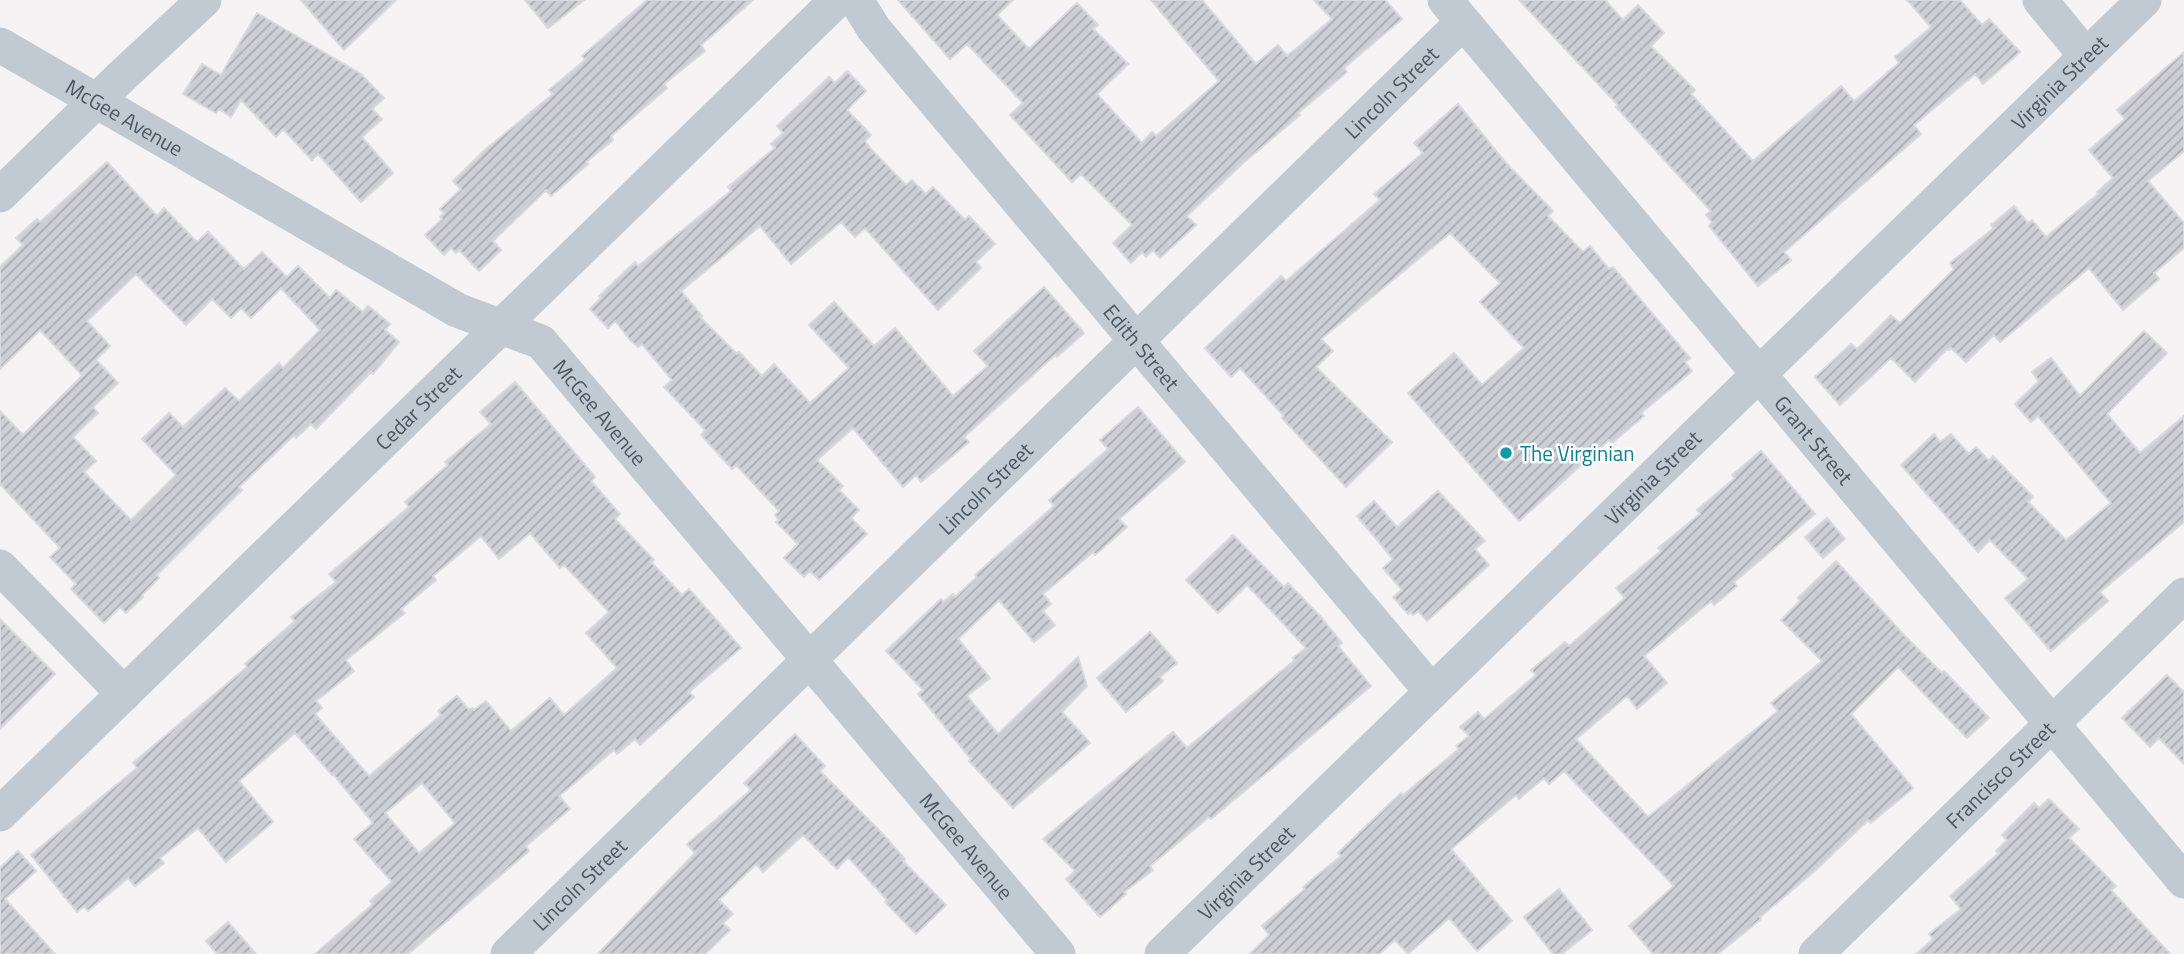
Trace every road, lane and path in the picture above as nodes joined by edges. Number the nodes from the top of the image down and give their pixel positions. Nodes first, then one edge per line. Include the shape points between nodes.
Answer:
1 (204, 0) edge
2 (837, 0) edge
3 (856, 0) edge
4 (2040, 0) edge
5 (2144, 0) edge
6 (1454, 11) edge
7 (0, 45) edge
8 (2086, 56) junction
9 (96, 102) junction
10 (0, 195) edge
11 (501, 327) junction
12 (1137, 341) junction
13 (1758, 375) junction
14 (0, 567) edge
15 (2184, 595) edge
16 (811, 659) junction
17 (1432, 692) junction
18 (124, 694) junction
19 (2052, 724) junction
20 (0, 814) edge
21 (2184, 881) edge
22 (508, 954) edge
23 (1058, 954) edge
24 (1162, 954) edge
25 (1815, 954) edge

1 - 9 street
2 - 11 street, Cedar Street
3 - 12 street, Edith Street via 874,29
4 - 8 street
5 - 8 street, Virginia Street
6 - 12 street, Lincoln Street
6 - 13 street, Grant Street
7 - 9 street, McGee Avenue
8 - 13 street, Virginia Street
9 - 10 street
9 - 11 street, McGee Avenue via 457,310
11 - 16 street, McGee Avenue via 541,342
11 - 18 street, Cedar Street
12 - 16 street, Lincoln Street
12 - 17 street, Edith Street
13 - 17 street, Virginia Street
13 - 19 street, Grant Street
14 - 18 street
15 - 19 street, Francisco Street
16 - 22 street, Lincoln Street
16 - 23 street, McGee Avenue
17 - 24 street, Virginia Street
18 - 20 street, Cedar Street
19 - 21 street, Grant Street
19 - 25 street, Francisco Street

